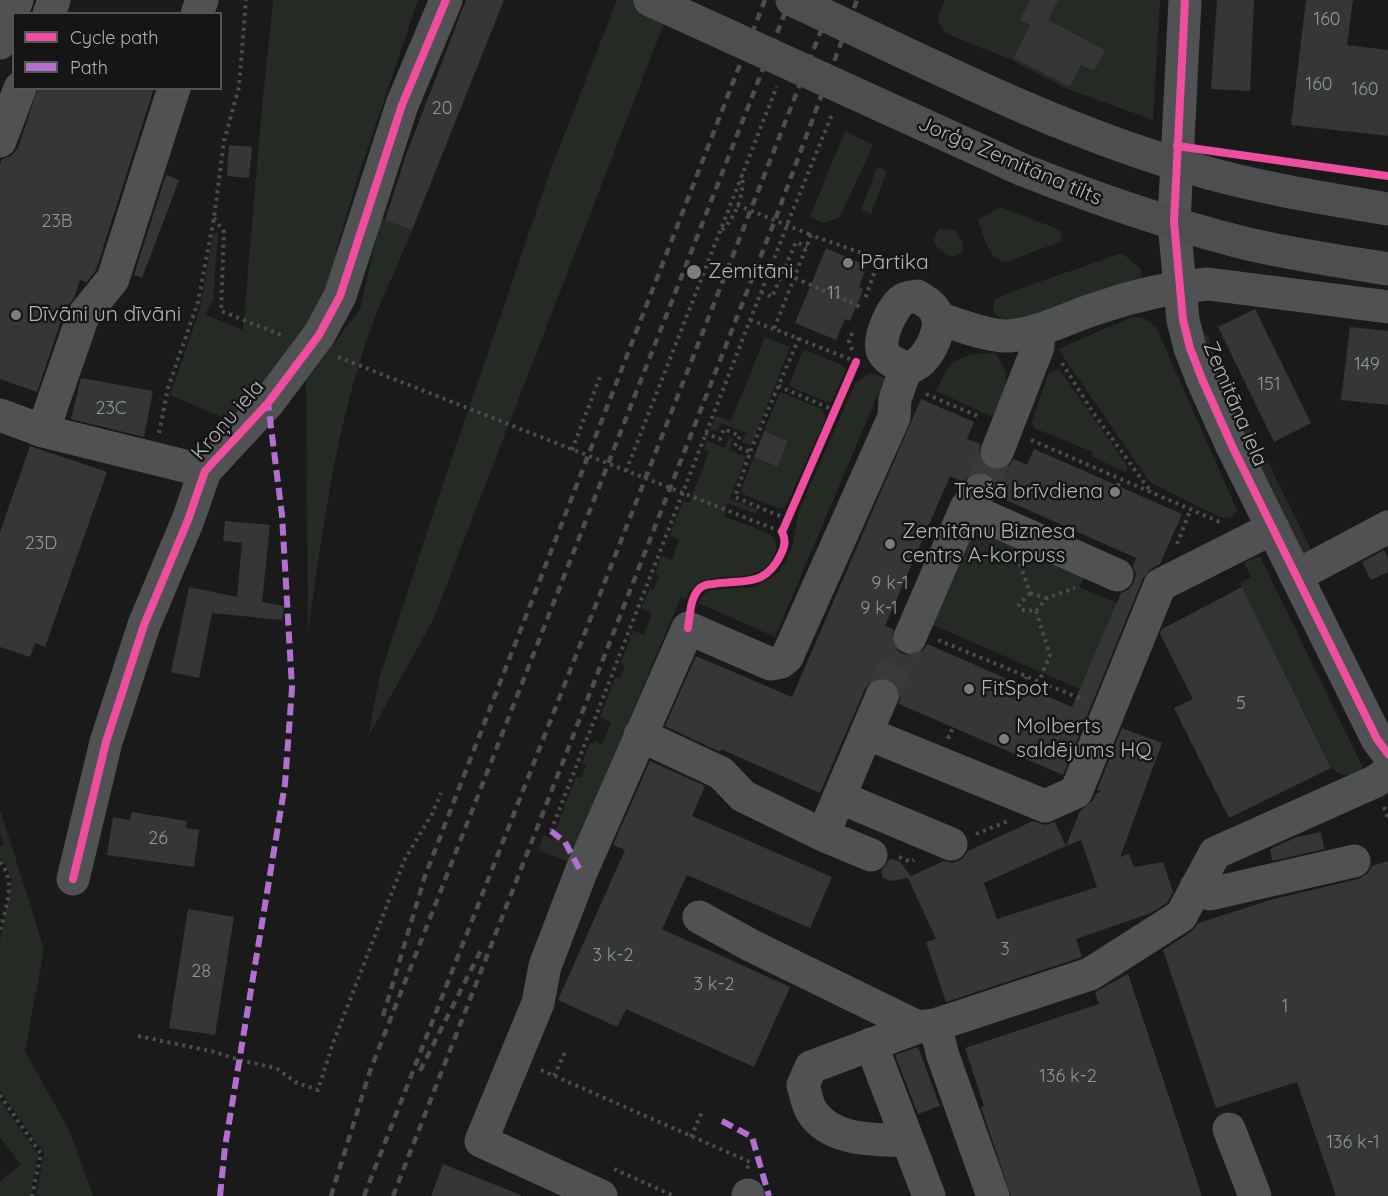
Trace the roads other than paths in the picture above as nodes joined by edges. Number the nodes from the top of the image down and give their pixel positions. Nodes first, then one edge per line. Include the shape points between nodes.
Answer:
1 (446, 0) edge
2 (651, 0) edge
3 (792, 0) edge
4 (1185, 0) edge
5 (12, 13) edge
6 (0, 43) edge
7 (19, 90) edge
8 (173, 90) edge
9 (0, 141) edge
10 (1388, 208) edge
11 (1388, 269) edge
12 (1180, 286) junction
13 (1388, 306) edge
14 (938, 318) junction
15 (1038, 330) junction
16 (914, 380) junction
17 (0, 415) edge
18 (42, 431) junction
19 (1002, 441) tunnel mouth
20 (205, 471) junction
21 (1388, 527) edge
22 (1273, 528) junction
23 (1117, 575) dead end
24 (1296, 576) junction
25 (911, 633) tunnel mouth
26 (882, 696) tunnel mouth
27 (866, 734) junction
28 (640, 735) junction
29 (1388, 754) edge
30 (1388, 773) edge
31 (839, 797) junction
32 (823, 835) junction
33 (951, 844) dead end
34 (871, 855) dead end
35 (1354, 861) dead end
36 (73, 879) dead end
37 (1196, 887) junction
38 (699, 917) dead end
39 (926, 1026) junction
40 (871, 1044) junction
41 (1228, 1130) dead end
42 (907, 1141) junction
43 (606, 1182) edge
44 (929, 1196) edge
45 (993, 1196) edge
46 (1255, 1196) edge

1 - 20 street, Kroņu iela via 402,105 340,297 319,336 268,403
2 - 11 main road, Jorģa Zemitāna tilts via 1079,192 1242,242
3 - 10 main road via 980,87 1136,150 1187,167 1300,194
4 - 12 street, Zemitāna iela via 1174,222
5 - 6 street
7 - 9 street
8 - 18 street via 113,279 83,316
12 - 13 street via 1208,284
12 - 15 street via 1101,307
12 - 22 street, Zemitāna iela via 1190,348
14 - 15 street via 1008,336
14 - 16 street via 938,330
14 - 16 street via 931,304 917,296 904,298 881,338 882,351
15 - 19 street via 1038,347
16 - 28 street via 895,399 894,417 787,657 771,664 688,628
17 - 18 street
18 - 20 street
20 - 36 street, Kroņu iela via 144,625 106,742
21 - 24 street
22 - 24 street, Zemitāna iela
22 - 27 street via 1160,585 1076,792 1045,806
23 - 25 street via 973,498
24 - 29 street, Zemitāna iela
26 - 27 street
27 - 31 street
28 - 32 street via 721,773 743,796
28 - 43 street via 577,882 545,966 538,1003 481,1141
30 - 37 street via 1215,853
31 - 32 street
31 - 33 street
32 - 34 street
35 - 37 street via 1210,894
37 - 39 street via 1181,916 1090,974
38 - 39 street via 752,946
39 - 40 street
39 - 45 street via 943,1056
40 - 42 street
40 - 42 street via 811,1067 803,1085 811,1110 820,1121 850,1137
41 - 46 street
42 - 44 street

